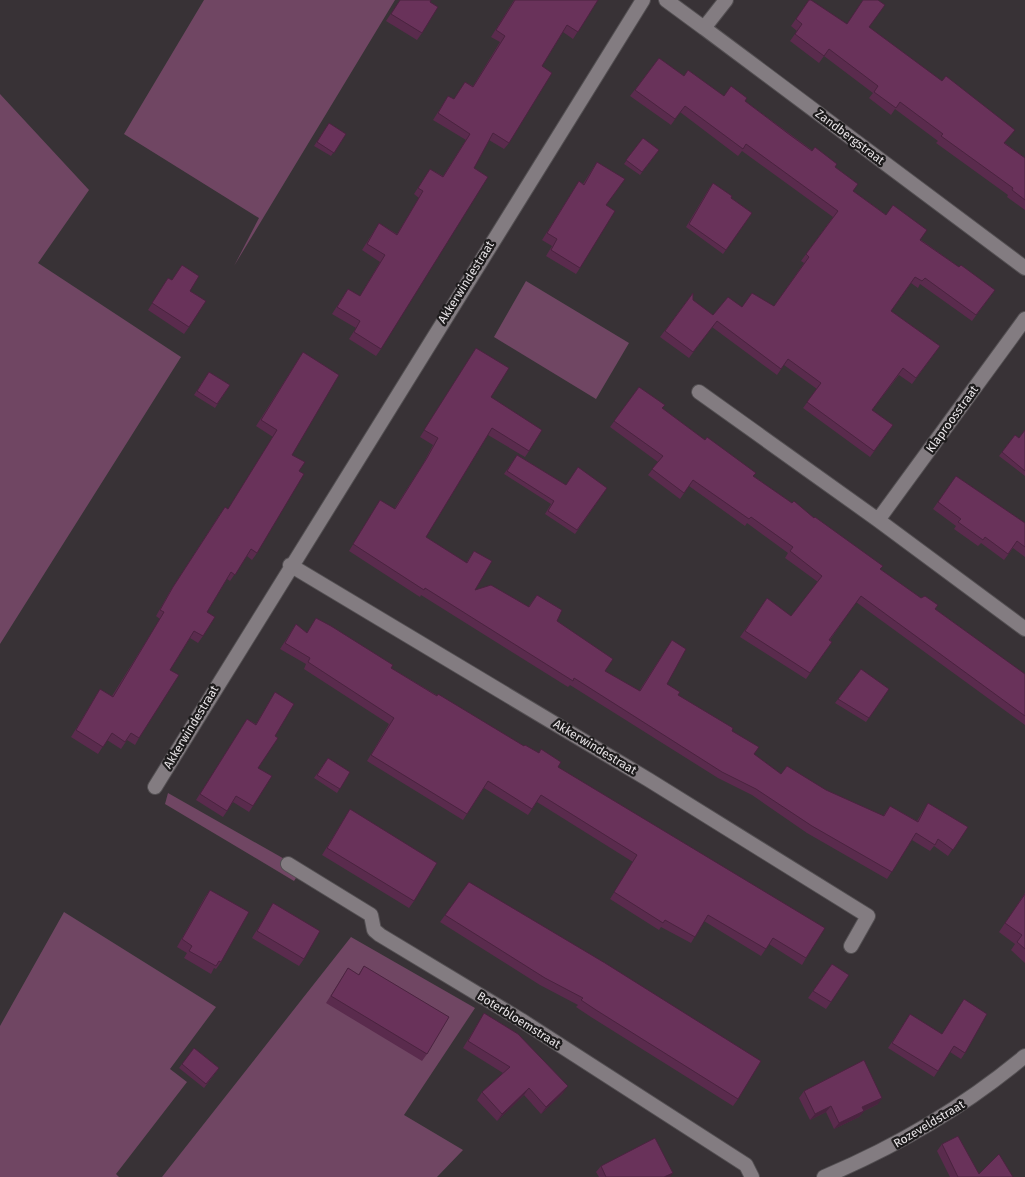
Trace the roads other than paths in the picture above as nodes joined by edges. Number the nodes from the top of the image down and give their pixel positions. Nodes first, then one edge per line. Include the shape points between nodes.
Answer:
1 (642, 0) edge
2 (666, 0) edge
3 (726, 0) edge
4 (704, 28) junction
5 (1025, 268) edge
6 (1025, 319) edge
7 (699, 392) dead end
8 (878, 520) junction
9 (290, 565) junction
10 (1025, 629) edge
11 (155, 787) dead end
12 (288, 864) dead end
13 (851, 946) dead end
14 (1025, 1056) edge
15 (752, 1177) edge
16 (824, 1177) edge

1 - 9 street, Akkerwindestraat
2 - 4 street
3 - 4 street
4 - 5 street, Zandbergstraat
6 - 8 street, Klaproosstraat
7 - 8 street
8 - 10 street
9 - 11 street, Akkerwindestraat
9 - 13 street, Akkerwindestraat via 650,780 868,916
12 - 15 street, Boterbloemstraat via 370,915 374,930 380,935 521,1020 746,1165
14 - 16 street, Rozeveldstraat via 983,1090 931,1125 871,1157

